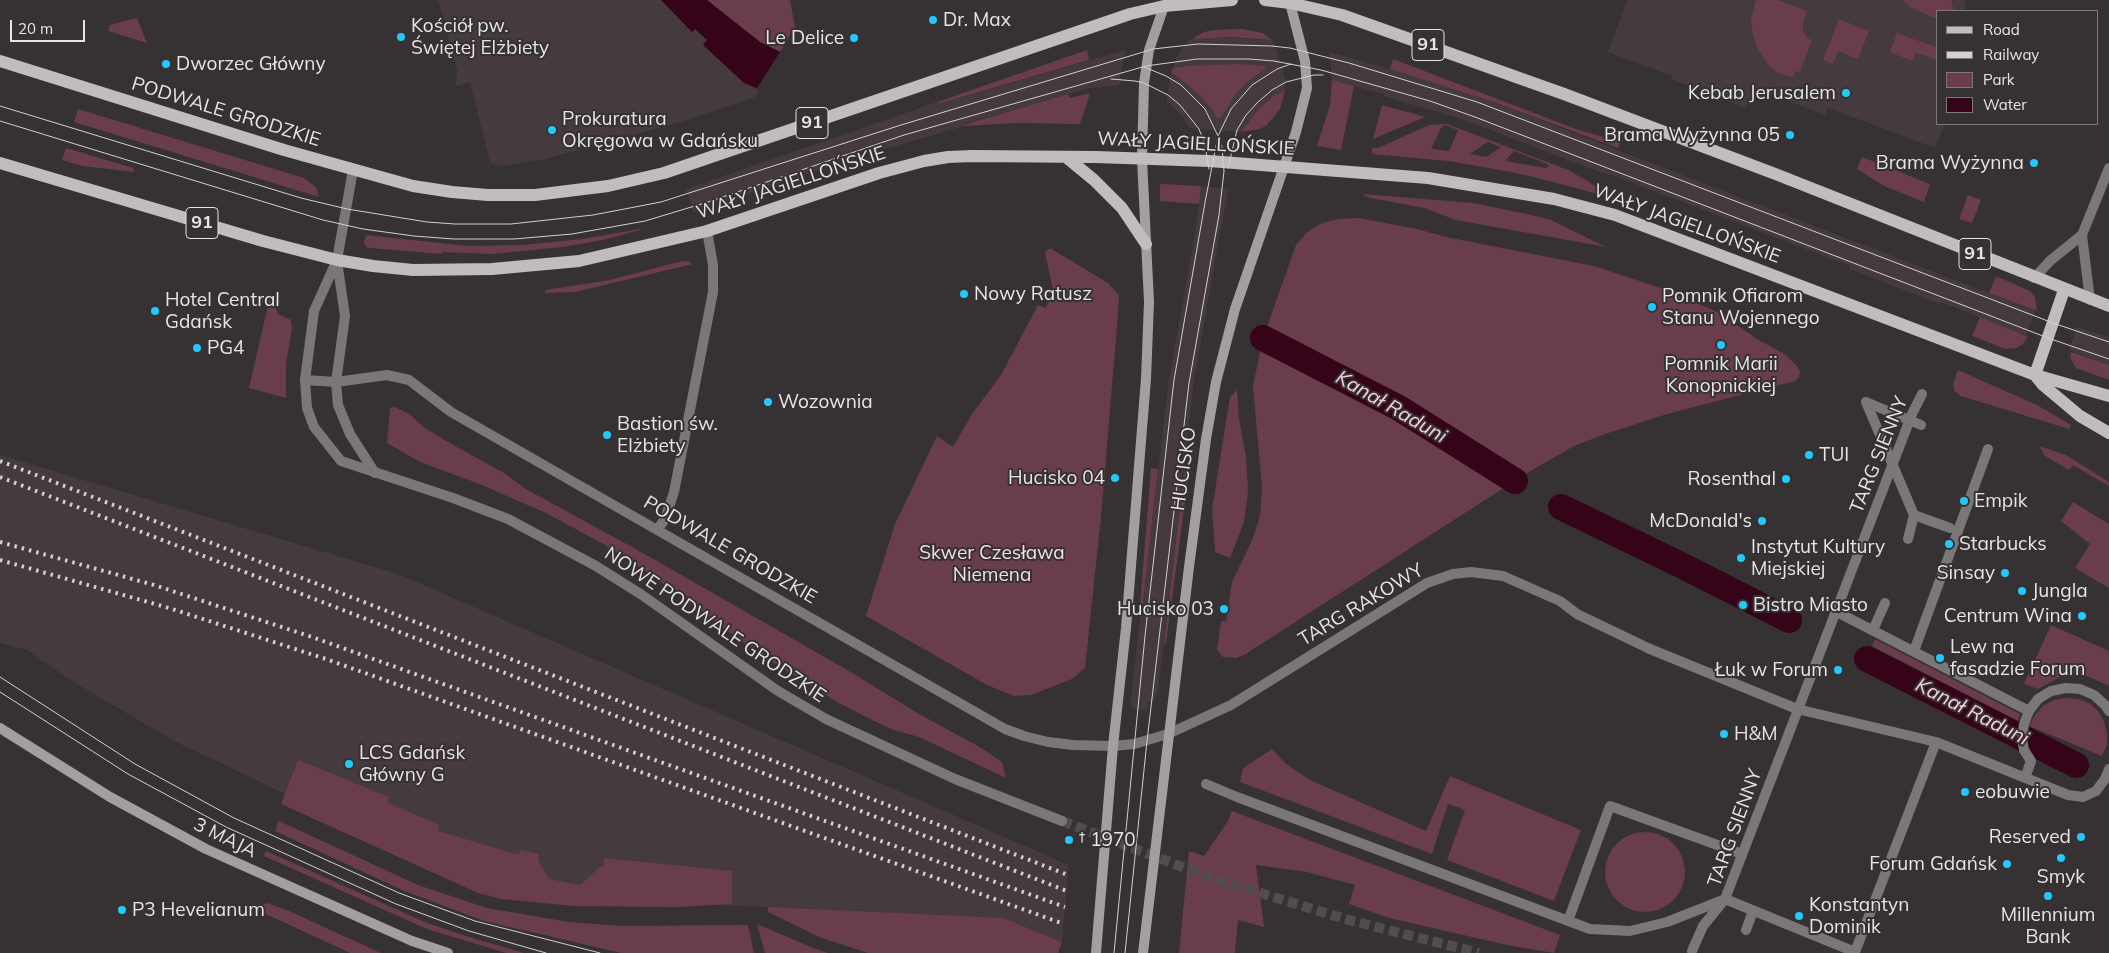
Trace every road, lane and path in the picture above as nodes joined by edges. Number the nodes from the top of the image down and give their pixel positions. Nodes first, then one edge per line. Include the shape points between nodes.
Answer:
1 (1232, 0) edge
2 (1265, 0) edge
3 (1289, 1) edge
4 (1165, 3) edge
5 (0, 61) edge
6 (1066, 157) junction
7 (1142, 159) junction
8 (0, 163) edge
9 (1284, 166) junction
10 (2109, 168) edge
11 (353, 170) junction
12 (707, 232) junction
13 (2082, 235) junction
14 (1146, 244) junction
15 (337, 260) junction
16 (2034, 278) junction
17 (2064, 290) junction
18 (2090, 300) junction
19 (2109, 306) edge
20 (2035, 375) junction
21 (305, 380) junction
22 (336, 382) junction
23 (1922, 394) dead end
24 (2109, 398) edge
25 (1921, 426) dead end
26 (2109, 433) edge
27 (1988, 449) dead end
28 (375, 473) junction
29 (1914, 515) junction
30 (1950, 528) dead end
31 (657, 530) junction
32 (1908, 539) dead end
33 (1885, 603) dead end
34 (1835, 612) junction
35 (1873, 630) junction
36 (1914, 651) junction
37 (1798, 709) junction
38 (2029, 711) junction
39 (2109, 711) edge
40 (0, 728) edge
41 (1168, 734) junction
42 (1936, 742) junction
43 (1113, 746) junction
44 (2109, 769) edge
45 (2025, 778) junction
46 (1206, 784) dead end
47 (1062, 821) tunnel mouth
48 (1742, 854) junction
49 (1725, 899) junction
50 (1753, 911) junction
51 (1568, 921) junction
52 (1746, 930) dead end
53 (1692, 951) dead end
54 (448, 953) edge
55 (1096, 953) edge
56 (1143, 953) edge

1 - 4 main road, 91
2 - 3 main road, 91
3 - 9 main road, HUCISKO via 1305,61 1307,88
3 - 16 main road, 91 via 1342,15 1564,94 1778,175
4 - 7 main road via 1149,50 1144,83
4 - 11 main road, 91 via 664,174 608,186 536,195 488,195 413,186
5 - 11 main road, PODWALE GRODZKIE / 91
6 - 7 main road, WAŁY JAGIELLOŃSKIE / 91
6 - 12 main road, WAŁY JAGIELLOŃSKIE / 91 via 972,156 924,161 879,173
6 - 14 main road via 1122,208
7 - 9 main road, WAŁY JAGIELLOŃSKIE / 91
7 - 14 main road
8 - 15 main road, 91
9 - 20 main road, WAŁY JAGIELLOŃSKIE / 91 via 1428,178 1589,207 1645,225
9 - 41 main road, HUCISKO via 1235,309 1216,382
10 - 13 street
11 - 15 street
12 - 15 main road, WAŁY JAGIELLOŃSKIE / 91 via 578,261 532,267 413,270
12 - 31 street via 714,292 674,492 670,508
13 - 16 street
13 - 18 street
14 - 43 main road via 1149,302 1146,379
15 - 21 street via 314,311
15 - 22 street via 345,316
16 - 17 main road, 91
17 - 18 main road, 91
17 - 20 main road
18 - 19 main road, 91
20 - 24 main road, 91
20 - 26 main road via 2080,416
21 - 22 street, PODWALE GRODZKIE
21 - 28 street, NOWE PODWALE GRODZKIE via 312,421 328,447 341,461
22 - 28 street via 338,405 350,434
22 - 31 street, PODWALE GRODZKIE via 387,375 409,380 451,412
23 - 34 street, TARG SIENNY
25 - 29 street via 1866,402
27 - 36 street via 1980,461
28 - 47 street, NOWE PODWALE GRODZKIE via 453,498 516,523 642,595 778,691 826,719 955,779
29 - 30 street
29 - 32 street
31 - 43 street, PODWALE GRODZKIE via 1005,729 1048,742
33 - 35 street
34 - 35 street
34 - 37 street, TARG SIENNY
35 - 36 street
36 - 38 street
37 - 41 street, TARG RAKOWY via 1650,649 1577,614 1560,601 1503,576 1471,572 1427,583 1231,706
37 - 42 street
37 - 48 street, TARG SIENNY
38 - 39 street via 2038,699 2066,688 2094,695
38 - 45 street via 2022,738 2024,750 2031,761
40 - 54 main road, 3 MAJA via 110,797 206,849 412,941
41 - 43 street, TARG RAKOWY via 1134,744
41 - 56 main road, HUCISKO
42 - 45 street
42 - 50 street, TARG SIENNY via 1855,952
43 - 55 main road
44 - 45 street via 2096,791 2083,797 2068,795
46 - 51 street
48 - 49 street, TARG SIENNY
48 - 51 street via 1610,806
49 - 50 street, TARG SIENNY
49 - 51 street via 1667,922 1630,931 1590,929
49 - 53 street via 1703,926
50 - 52 street

